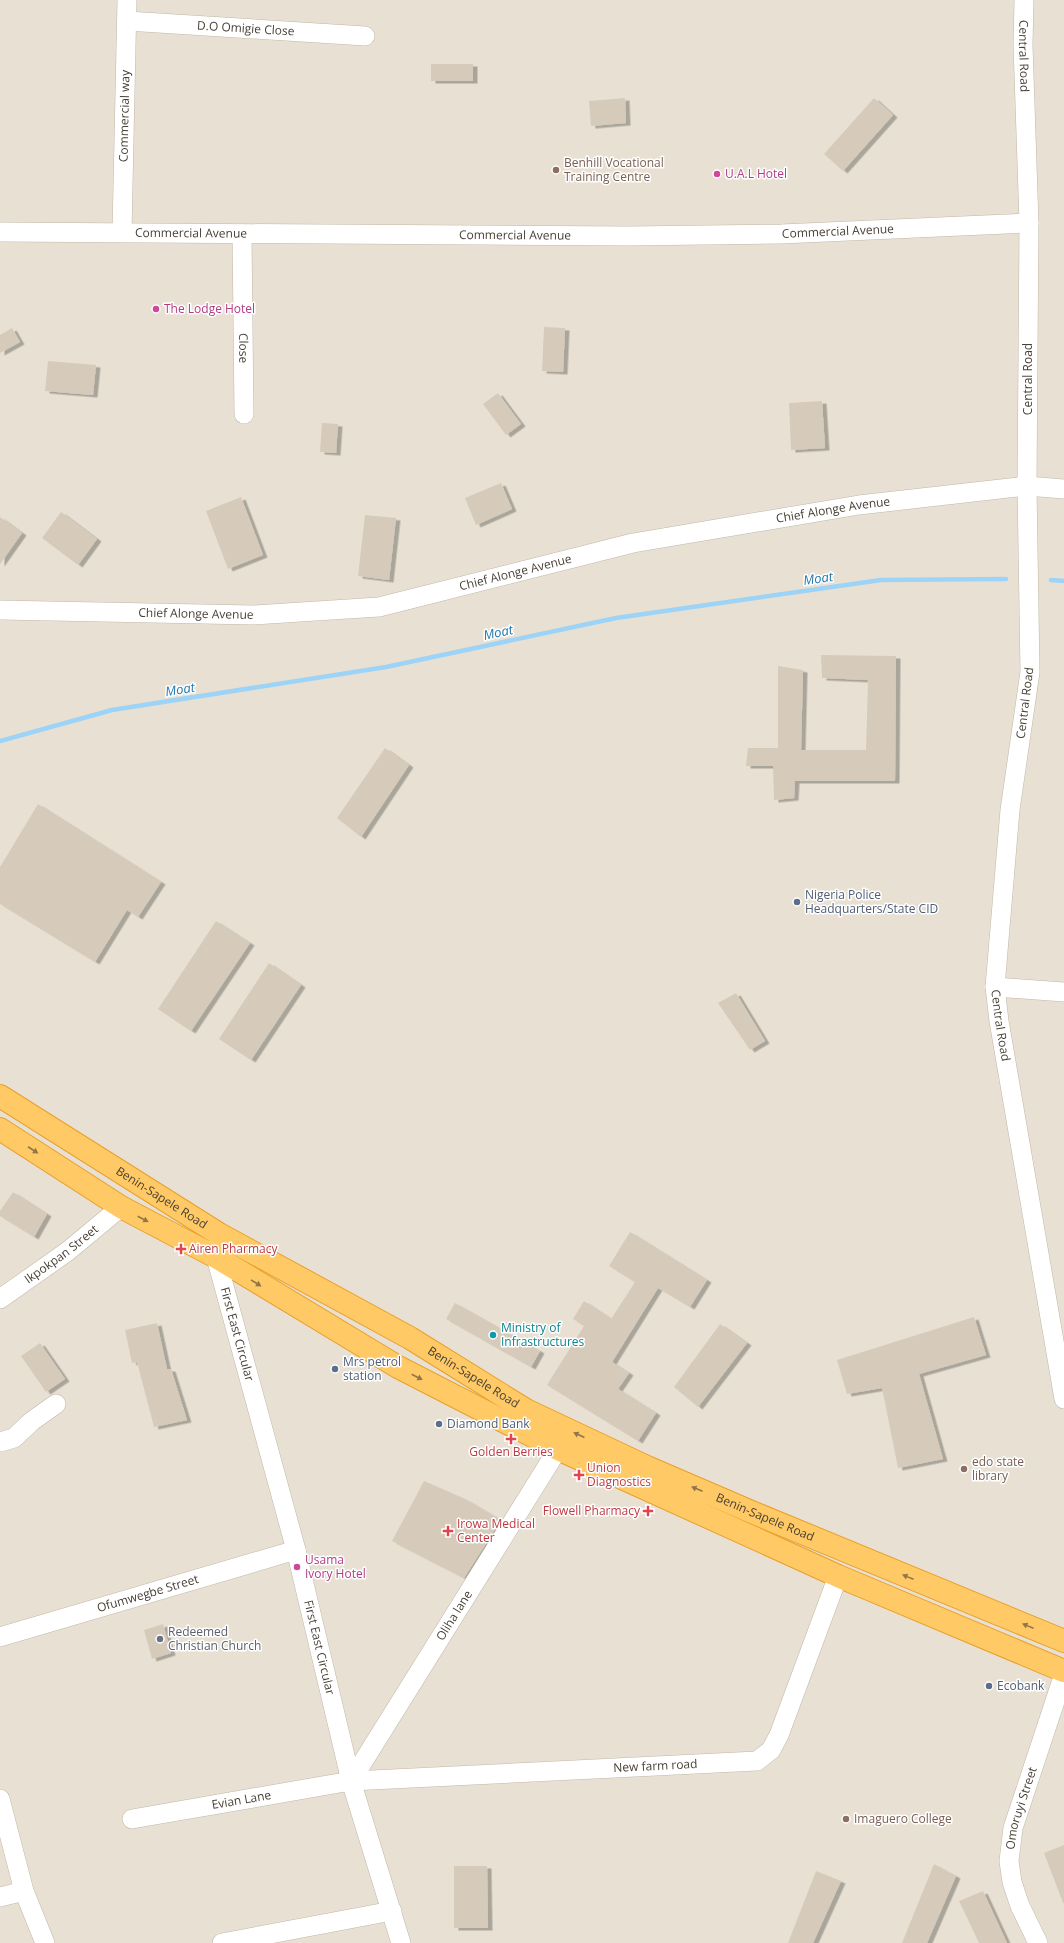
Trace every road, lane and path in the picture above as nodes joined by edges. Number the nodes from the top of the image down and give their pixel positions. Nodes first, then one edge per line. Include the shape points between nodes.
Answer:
1 (127, 0) edge
2 (1024, 0) edge
3 (126, 21) junction
4 (365, 36) dead end
5 (1029, 223) junction
6 (0, 232) edge
7 (122, 232) junction
8 (242, 234) junction
9 (244, 414) dead end
10 (1027, 486) junction
11 (1064, 489) edge
12 (0, 610) edge
13 (995, 987) junction
14 (1064, 992) edge
15 (0, 1096) edge
16 (0, 1129) edge
17 (122, 1207) junction
18 (219, 1234) junction
19 (216, 1257) junction
20 (0, 1300) edge
21 (1064, 1399) edge
22 (56, 1404) dead end
23 (0, 1442) edge
24 (558, 1449) junction
25 (296, 1550) junction
26 (838, 1576) junction
27 (0, 1637) edge
28 (1064, 1641) edge
29 (1064, 1673) edge
30 (350, 1781) junction
31 (0, 1799) edge
32 (132, 1820) dead end
33 (24, 1891) junction
34 (0, 1896) edge
35 (392, 1911) junction
36 (45, 1943) edge
37 (222, 1943) edge
38 (401, 1943) edge
39 (1038, 1943) edge

1 - 3 street, Commercial way
2 - 5 street, Central Road via 1023,45
3 - 4 street, D.O Omigie Close
3 - 7 street, Commercial way
5 - 8 street, Commercial Avenue via 741,235
5 - 10 street, Central Road
6 - 7 street, Commercial Avenue
7 - 8 street, Commercial Avenue
8 - 9 street, Close
10 - 11 street, Chief Alonge Avenue
10 - 12 street, Chief Alonge Avenue via 860,505 633,544 379,607 254,615
10 - 13 street, Central Road via 1030,672 1010,810
13 - 14 street
13 - 21 street, Central Road
15 - 18 highway, Benin-Sapele Road
16 -> 17 highway, Benin-Sapele Road
17 -> 19 highway, Benin-Sapele Road
17 - 20 street, Ikpokpan Street via 68,1251
18 - 19 street, First East Circular
28 -> 18 highway, Benin-Sapele Road via 754,1513 647,1467 526,1410 410,1338
19 -> 24 highway, Benin-Sapele Road via 398,1367
19 - 25 street, First East Circular
22 - 23 street via 14,1438
24 - 26 highway, Benin-Sapele Road
24 - 30 street, Oliha lane
25 - 27 street, Ofumwegbe Street
25 - 30 street, First East Circular
26 - 29 highway, Benin-Sapele Road
26 - 30 street, New farm road via 779,1735 771,1750 757,1761
29 - 39 street, Omoruyi Street via 1013,1828 1009,1861 1012,1882 1020,1906
30 - 32 street, Evian Lane
30 - 35 street, First East Circular
31 - 33 street
33 - 34 street
33 - 36 street
35 - 37 street
35 - 38 street, First East Circular

